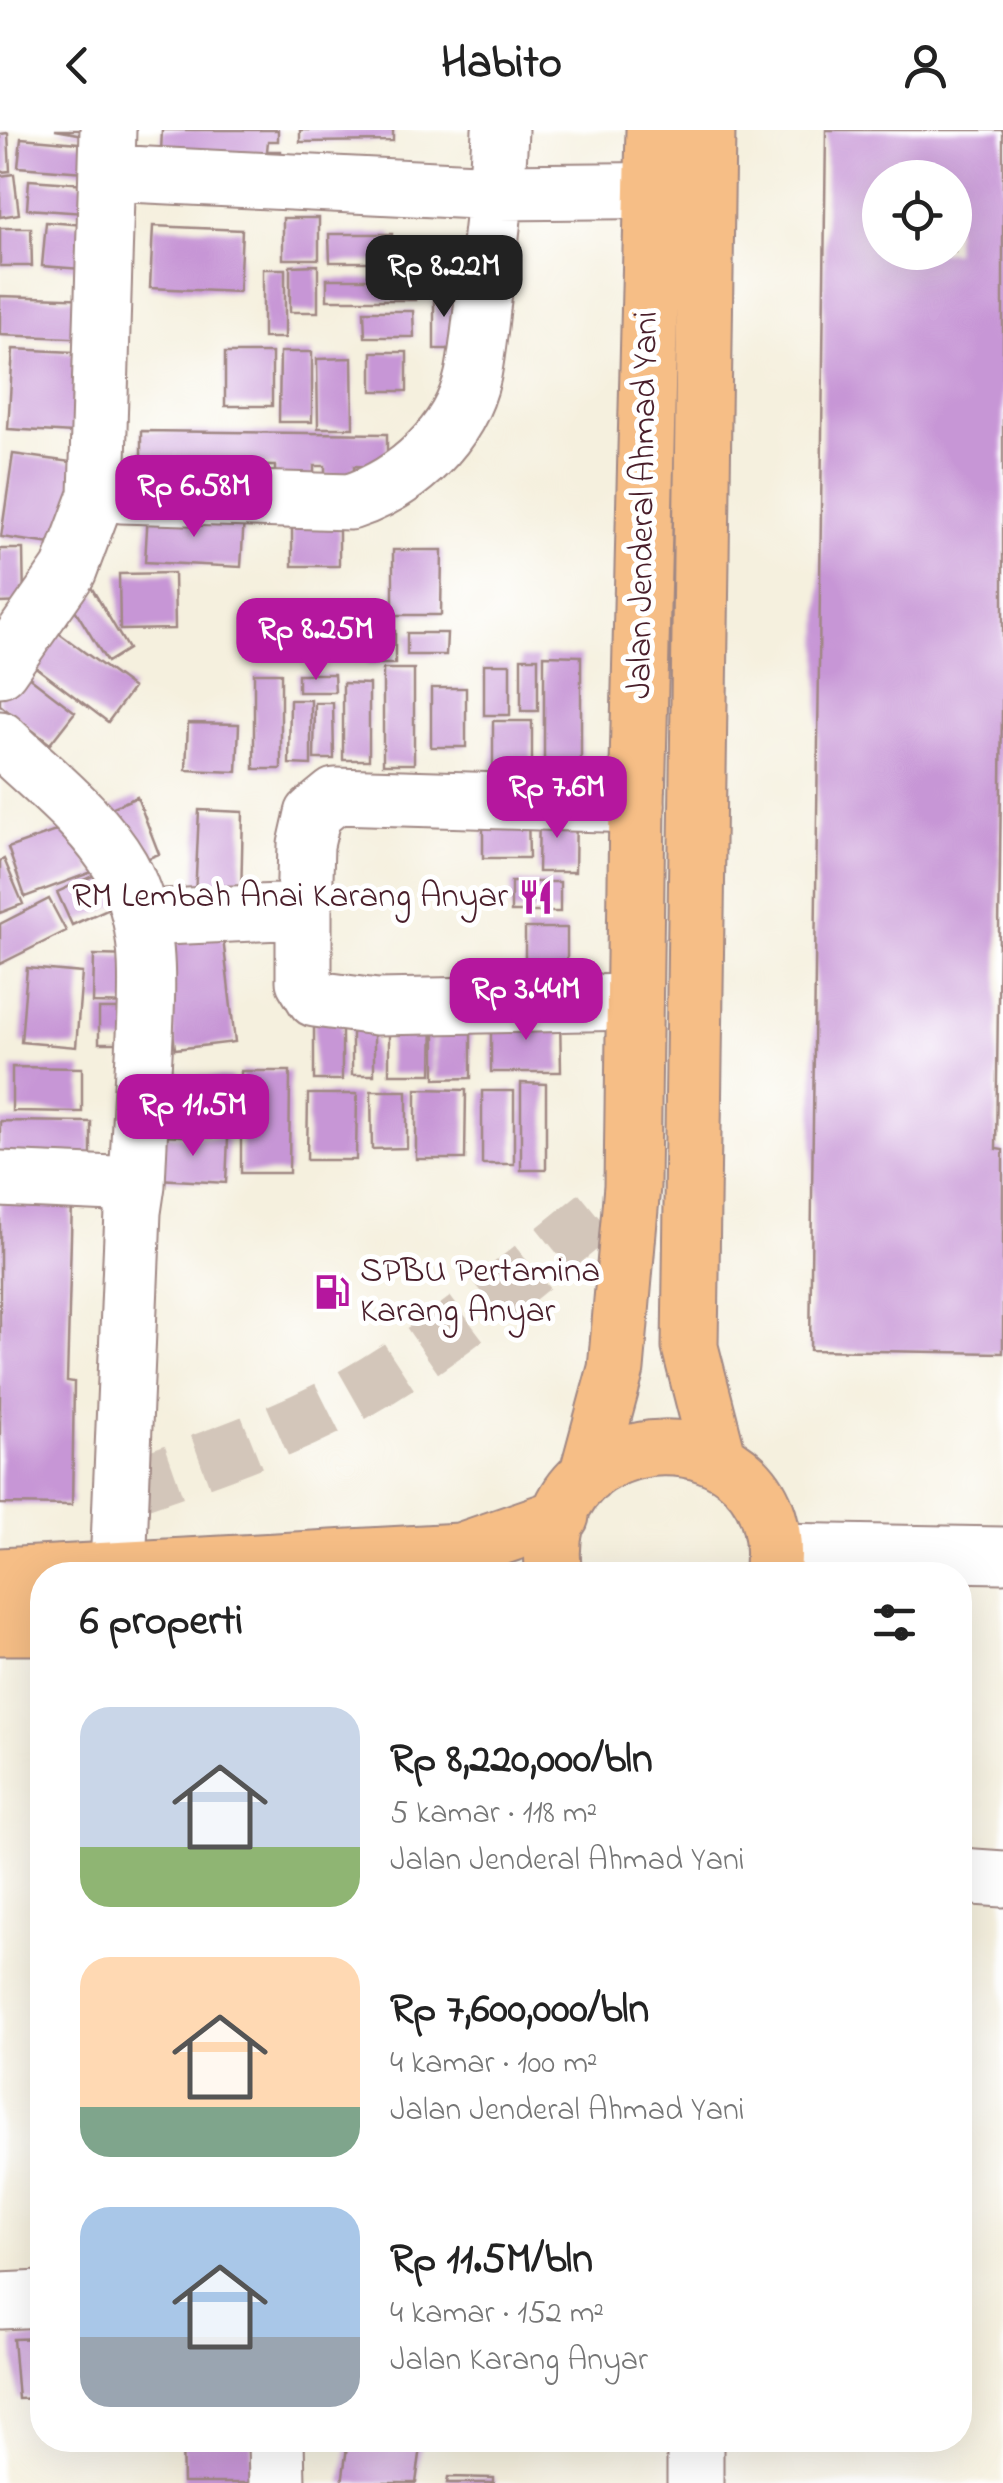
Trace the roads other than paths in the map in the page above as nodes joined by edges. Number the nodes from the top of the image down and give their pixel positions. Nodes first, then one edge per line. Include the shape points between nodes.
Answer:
1 (500, 130) edge
2 (654, 130) edge
3 (706, 130) edge
4 (118, 152) edge
5 (652, 190) junction
6 (706, 190) junction
7 (509, 191) junction
8 (121, 495) dead end
9 (0, 669) edge
10 (0, 739) edge
11 (636, 805) junction
12 (304, 912) junction
13 (141, 918) junction
14 (634, 1002) junction
15 (0, 1179) edge
16 (137, 1185) junction
17 (719, 1460) junction
18 (574, 1496) junction
19 (1003, 1555) edge
20 (118, 1562) edge
21 (251, 1562) edge
22 (554, 1562) edge
23 (774, 1562) edge
24 (803, 1562) edge
25 (30, 1574) edge
26 (0, 1576) edge
27 (0, 1627) edge
28 (30, 1627) edge
29 (972, 1877) edge
30 (1003, 1879) edge
31 (276, 2452) edge
32 (695, 2452) edge
33 (277, 2483) edge
34 (695, 2483) edge

1 - 7 street
2 - 5 main road, Jalan Jenderal Ahmad Yani
3 - 6 main road, Jalan Jenderal Ahmad Yani
4 - 7 street
4 - 9 street via 97,495 69,570
5 - 6 street
5 - 7 street
5 - 11 main road, Jalan Jenderal Ahmad Yani
6 - 17 main road, Jalan Jenderal Ahmad Yani via 690,1347
7 - 8 street via 460,410 431,451 400,479 350,502
10 - 13 street via 101,839
11 - 12 street via 335,796 313,814
11 - 14 main road, Jalan Jenderal Ahmad Yani
12 - 13 street
12 - 14 street via 304,980 316,999 378,1007
13 - 16 street via 148,972
14 - 18 main road, Jalan Jenderal Ahmad Yani via 632,1186 616,1369
15 - 16 street
16 - 20 street
17 - 18 main road via 693,1448 636,1448 610,1459
17 - 23 main road via 761,1502 772,1529
18 - 21 main road via 460,1551
18 - 22 main road, Jalan Jenderal Ahmad Yani via 554,1542
19 - 24 street
25 - 26 main road
27 - 28 main road
29 - 30 street
31 - 33 street
32 - 34 street

